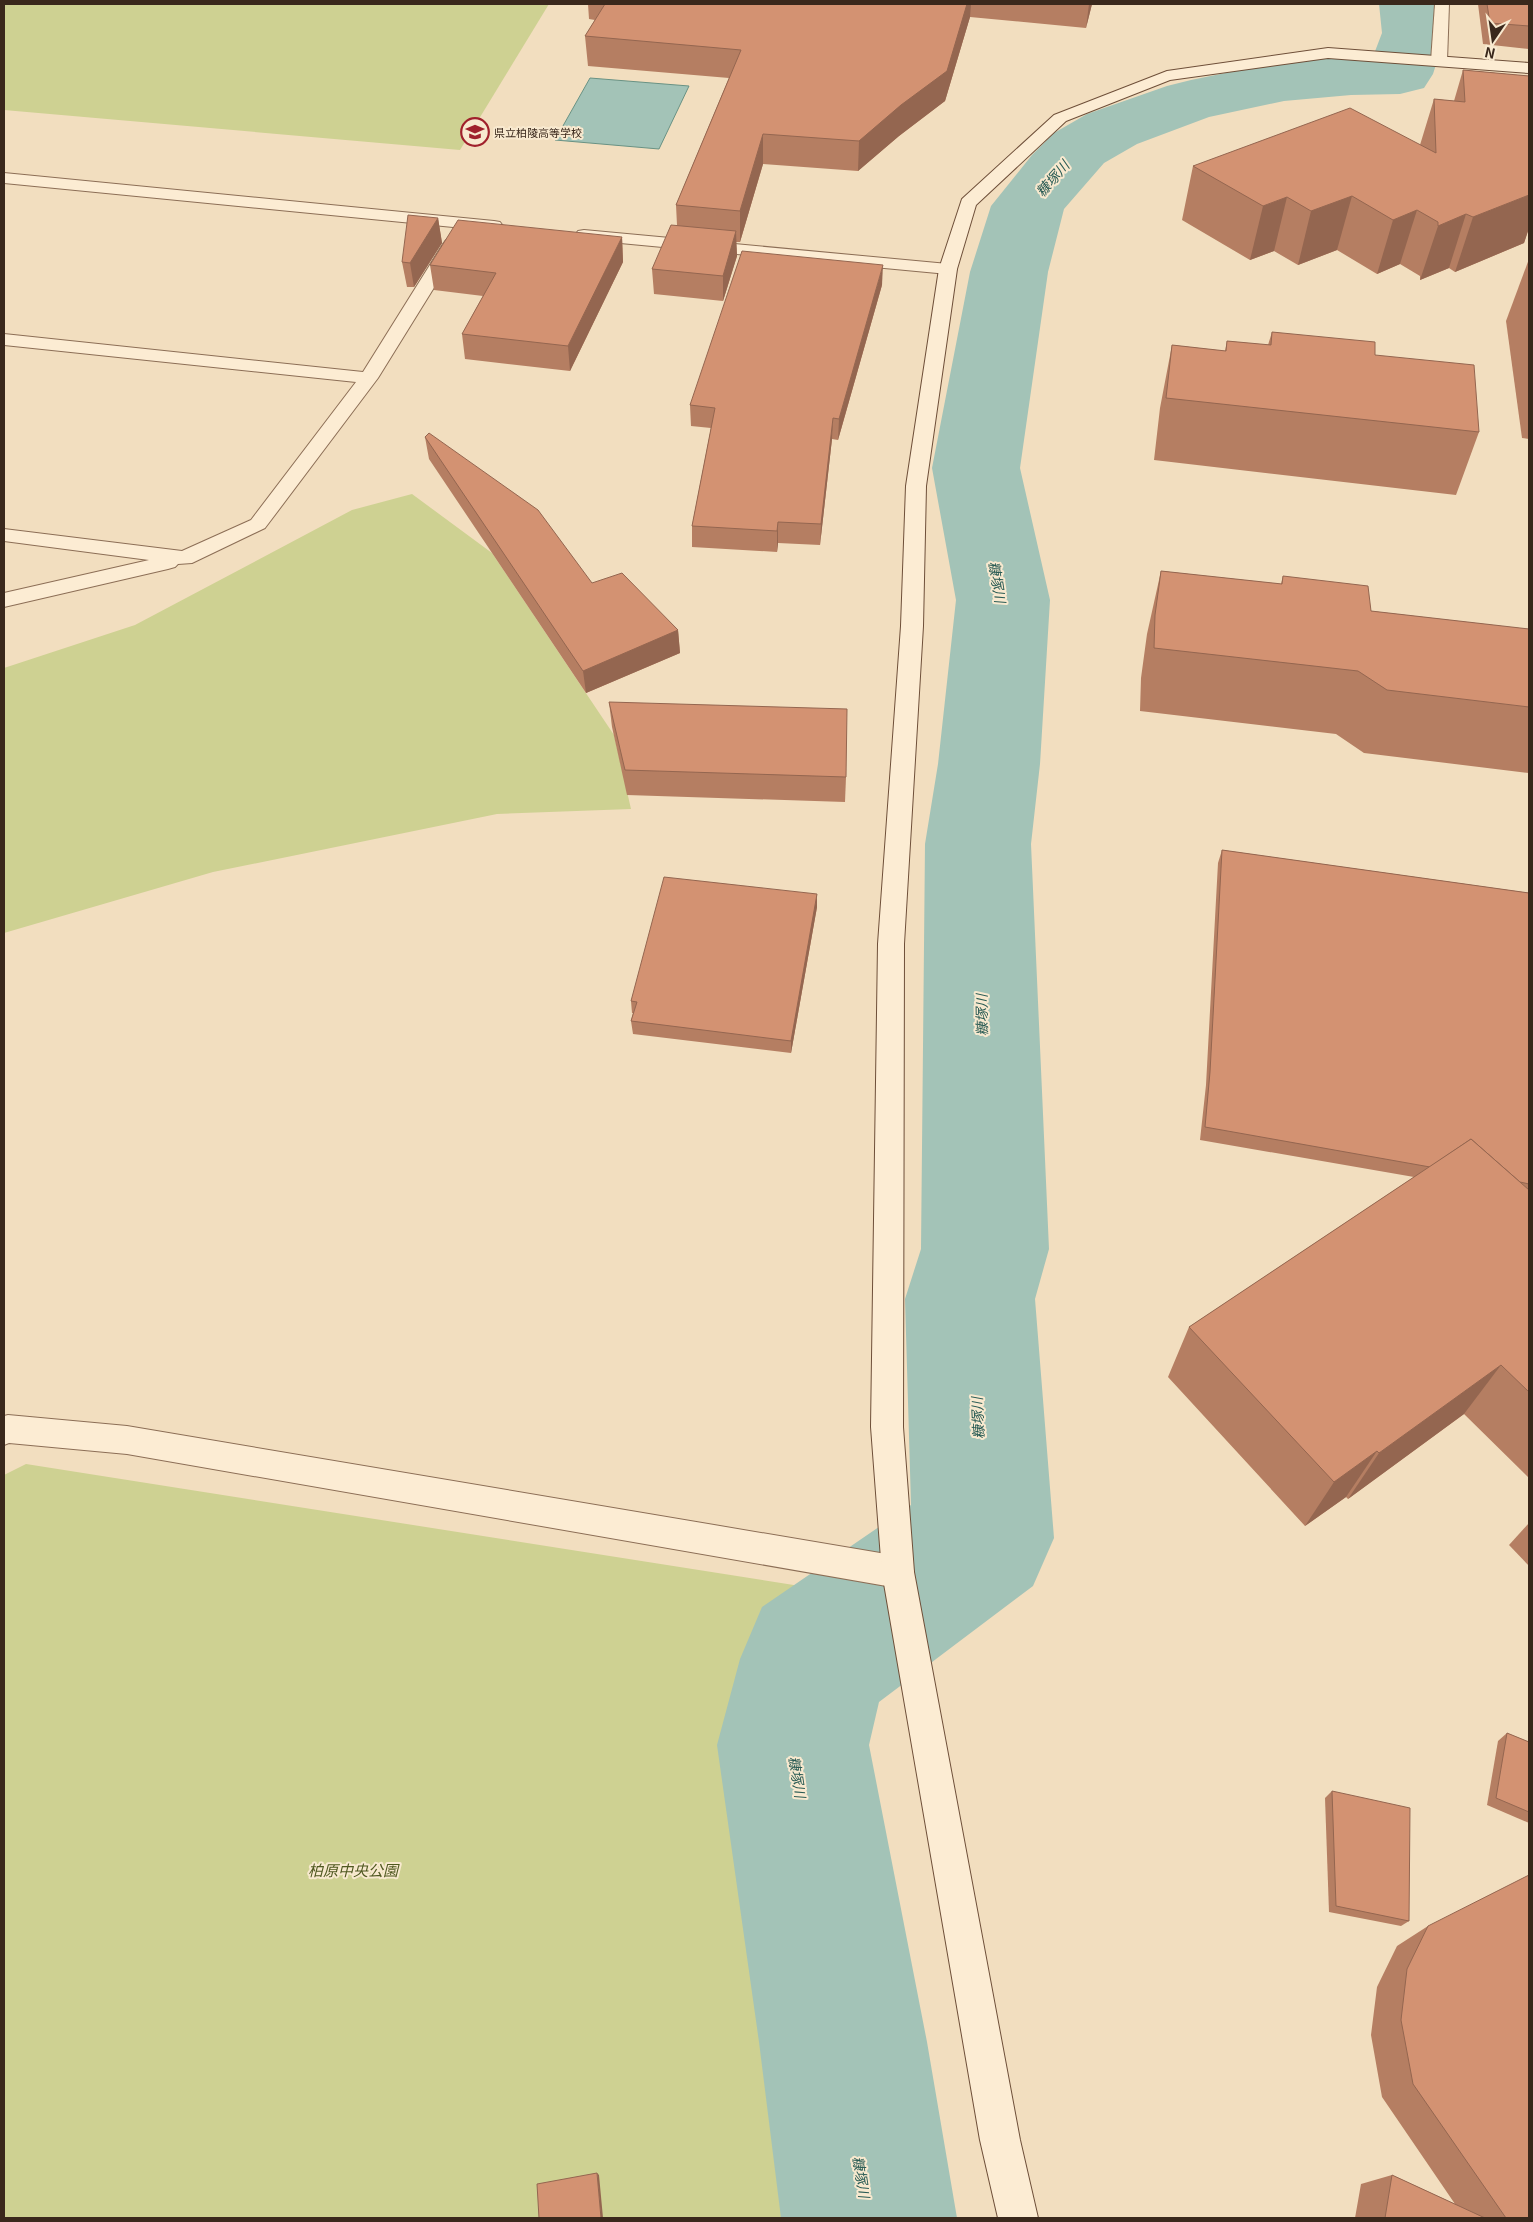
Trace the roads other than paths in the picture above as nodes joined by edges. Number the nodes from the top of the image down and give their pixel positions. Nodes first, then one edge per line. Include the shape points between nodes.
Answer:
1 (1442, 4) edge
2 (1439, 61) junction
3 (1529, 68) edge
4 (4, 178) edge
5 (465, 223) junction
6 (514, 228) edge
7 (564, 233) edge
8 (948, 270) junction
9 (4, 339) edge
10 (369, 378) junction
11 (4, 536) edge
12 (185, 558) junction
13 (4, 600) edge
14 (4, 1431) edge
15 (898, 1572) junction
16 (1018, 2218) edge

1 - 2 street
2 - 3 street
2 - 8 street via 1328,53 1167,76 1060,118 968,203
4 - 5 street
5 - 6 street
5 - 10 street
7 - 8 street
8 - 15 street via 916,486 912,626 891,944 888,1427
9 - 10 street
10 - 12 street via 258,524
11 - 12 street
12 - 13 street
14 - 15 street via 127,1440
15 - 16 street via 1000,2140

